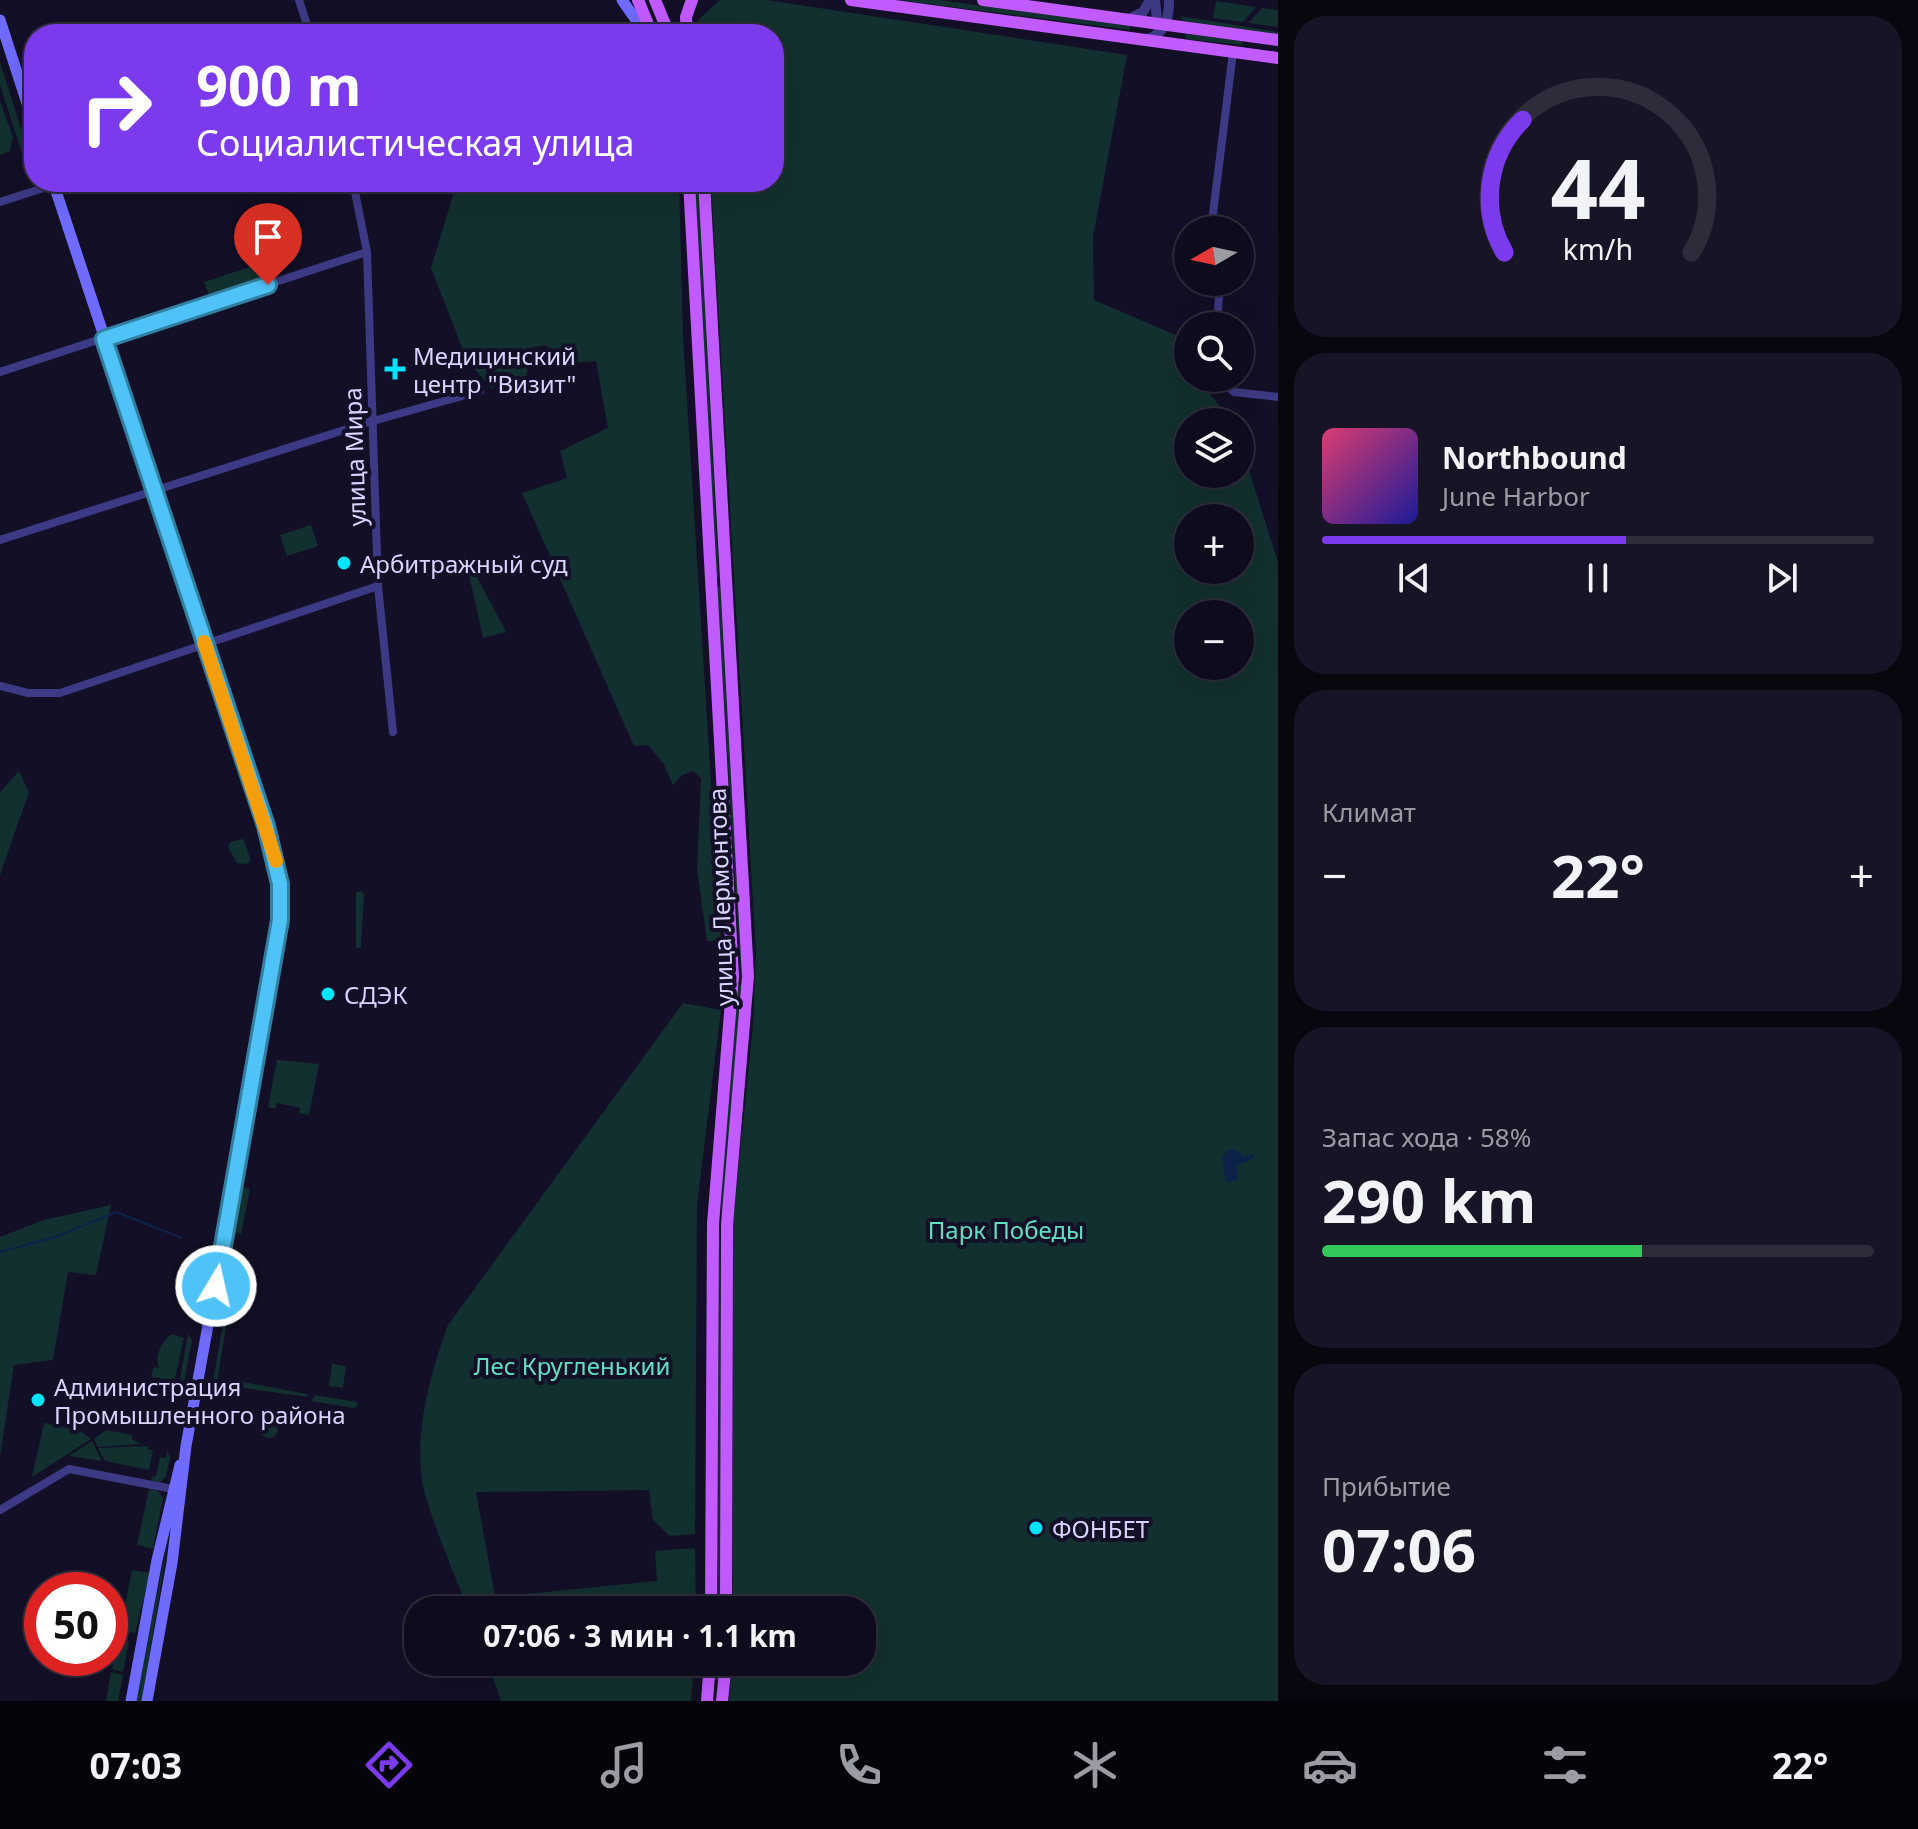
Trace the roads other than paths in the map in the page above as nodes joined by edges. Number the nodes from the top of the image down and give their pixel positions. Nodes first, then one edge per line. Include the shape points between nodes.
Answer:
1 (299, 0) edge
2 (622, 0) edge
3 (638, 0) edge
4 (655, 0) edge
5 (692, 0) edge
6 (851, 0) edge
7 (983, 0) edge
8 (1152, 0) edge
9 (1170, 0) edge
10 (0, 20) edge
11 (1128, 20) junction
12 (307, 24) edge
13 (639, 24) edge
14 (648, 24) edge
15 (665, 24) edge
16 (686, 24) edge
17 (1161, 27) junction
18 (1191, 28) junction
19 (1255, 37) junction
20 (1144, 39) junction
21 (1278, 40) edge
22 (1171, 43) junction
23 (1233, 52) junction
24 (1254, 54) junction
25 (1278, 58) edge
26 (24, 94) edge
27 (28, 192) edge
28 (56, 192) edge
29 (355, 192) edge
30 (689, 192) edge
31 (705, 192) edge
32 (0, 202) edge
33 (1213, 216) edge
34 (367, 252) junction
35 (104, 339) junction
36 (0, 372) edge
37 (480, 391) dead end
38 (1234, 392) edge
39 (1278, 397) edge
40 (372, 422) junction
41 (155, 490) junction
42 (0, 540) edge
43 (726, 580) junction
44 (709, 583) junction
45 (378, 586) junction
46 (205, 644) junction
47 (0, 686) edge
48 (393, 732) dead end
49 (713, 1224) junction
50 (727, 1225) junction
51 (177, 1490) junction
52 (0, 1510) edge
53 (711, 1596) edge
54 (726, 1596) edge
55 (709, 1676) edge
56 (725, 1676) edge
57 (131, 1701) edge
58 (147, 1701) edge
59 (707, 1701) edge
60 (722, 1701) edge

1 - 12 street
2 - 13 main road
3 - 14 main road
4 - 15 main road
5 - 16 main road
6 - 20 main road
7 - 11 main road
8 - 11 street
8 - 17 street
9 - 17 street
9 - 18 street
10 - 26 main road
11 - 17 main road
17 - 18 main road
17 - 20 street
17 - 22 street
18 - 19 main road
19 - 21 main road
19 - 24 main road
20 - 22 main road
22 - 23 main road
23 - 24 main road
23 - 33 street
24 - 25 main road
27 - 32 street
28 - 35 main road
29 - 34 street, улица Мира
30 - 44 main road, улица Лермонтова
31 - 43 main road, улица Лермонтова
34 - 35 street
34 - 40 street, улица Мира
35 - 36 street
35 - 41 main road
37 - 40 street
38 - 39 street
40 - 41 street
40 - 45 street, улица Мира
41 - 42 street
41 - 46 main road
43 - 44 main road
43 - 50 main road, улица Лермонтова via 748,976
44 - 49 main road, улица Лермонтова via 733,976
45 - 46 street
45 - 48 street, улица Мира
46 - 47 street via 60,693
46 - 51 main road via 272,847 281,901
49 - 50 main road
49 - 53 main road, улица Лермонтова
50 - 54 main road, улица Лермонтова
51 - 52 street via 69,1469
51 - 57 main road
51 - 58 main road
55 - 59 main road
56 - 60 main road

